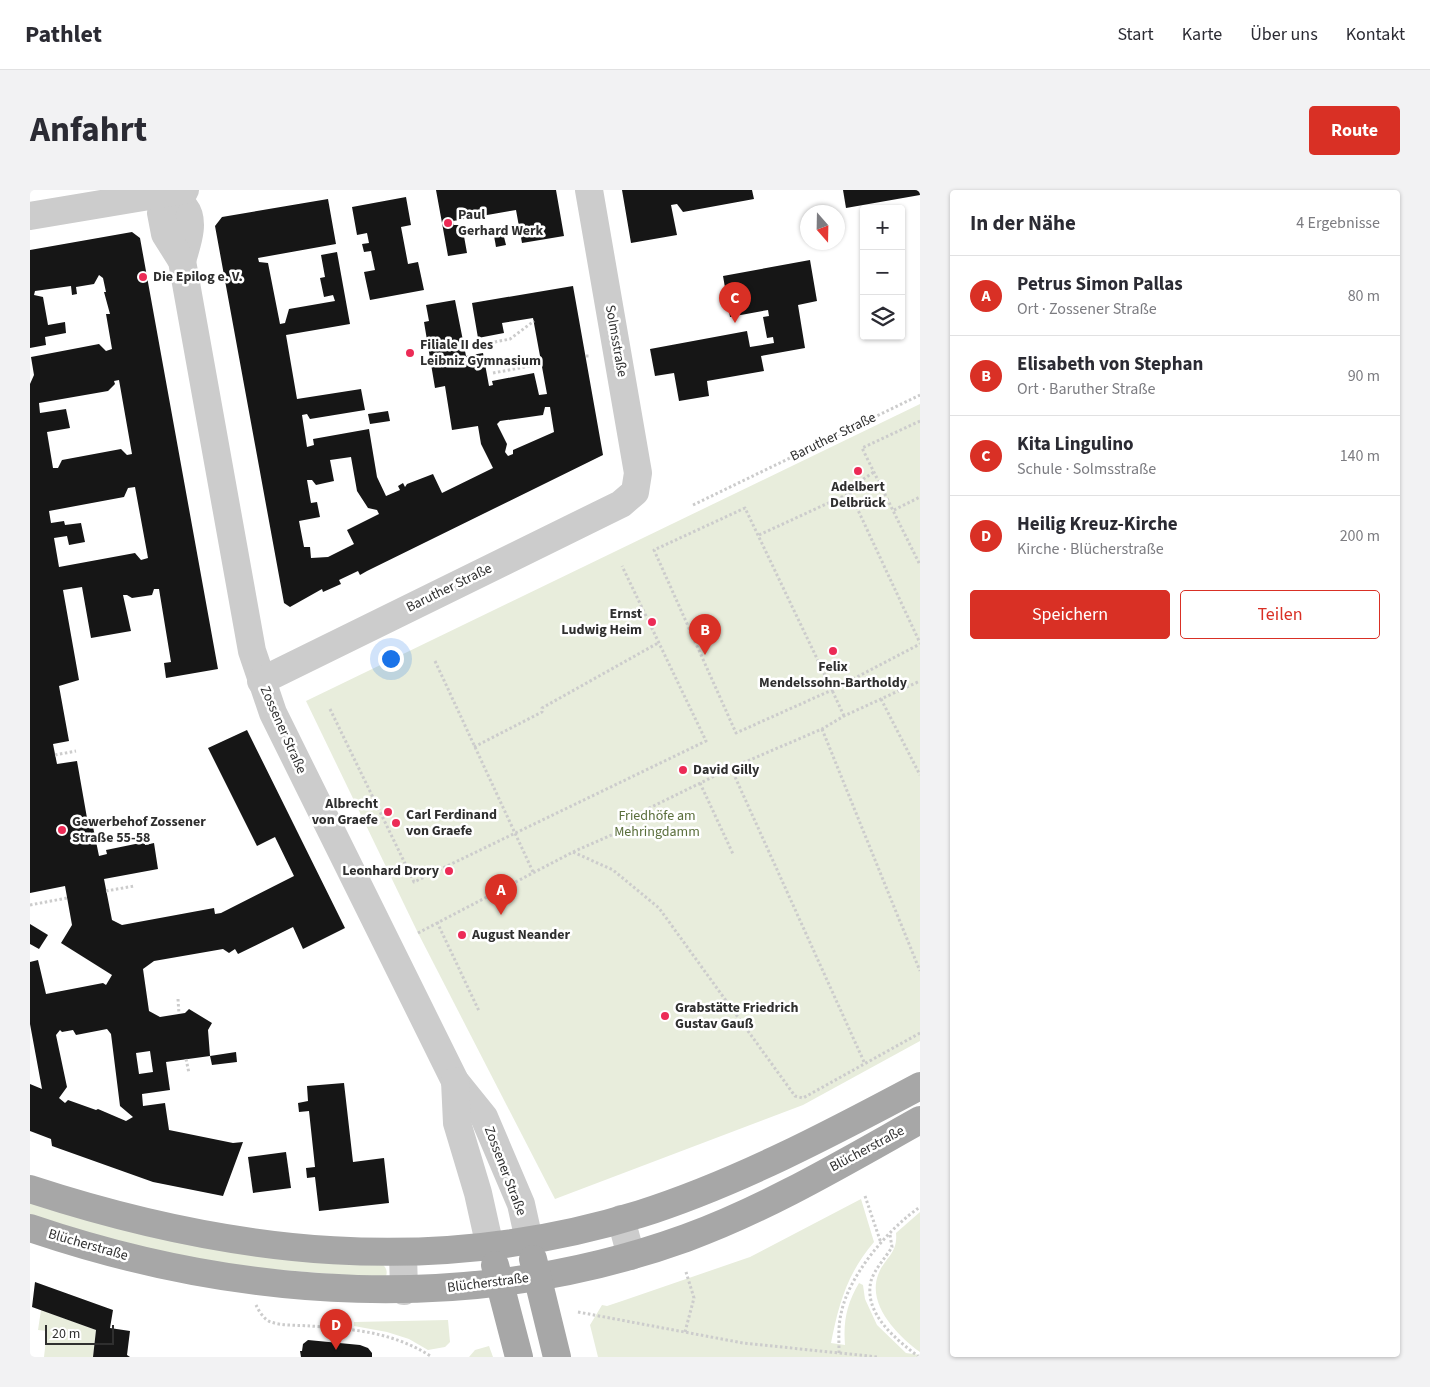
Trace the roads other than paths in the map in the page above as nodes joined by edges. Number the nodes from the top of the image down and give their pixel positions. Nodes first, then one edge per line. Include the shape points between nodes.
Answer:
1 (589, 190) edge
2 (175, 191) edge
3 (30, 216) edge
4 (635, 492) joint
5 (261, 681) junction
6 (455, 1081) junction
7 (920, 1086) edge
8 (920, 1120) edge
9 (30, 1189) edge
10 (620, 1219) junction
11 (30, 1228) edge
12 (529, 1240) junction
13 (490, 1247) junction
14 (403, 1253) junction
15 (630, 1256) junction
16 (538, 1277) junction
17 (500, 1283) junction
18 (404, 1291) junction
19 (519, 1357) edge
20 (557, 1357) edge

1 - 4 street, Solmsstraße via 638,472
2 - 3 street
2 - 5 street, Zossener Straße via 186,209 190,230 182,261 252,650
4 - 5 street, Baruther Straße via 622,504
5 - 6 street, Zossener Straße via 272,713
6 - 12 street, Zossener Straße via 484,1116 520,1204
6 - 13 street, Zossener Straße via 457,1123
7 - 10 main road via 758,1166 664,1205
8 - 15 main road, Blücherstraße via 747,1212 687,1238
9 - 14 main road via 140,1222 207,1236 306,1249
10 - 12 main road
10 - 15 street
11 - 18 main road, Blücherstraße via 121,1255 239,1279 321,1288
12 - 13 main road
12 - 16 main road, Zossener Straße
13 - 14 main road
13 - 17 main road, Zossener Straße
14 - 18 street
15 - 16 main road, Blücherstraße
16 - 17 main road, Blücherstraße
16 - 20 main road, Zossener Straße
17 - 18 main road, Blücherstraße
17 - 19 main road, Zossener Straße

